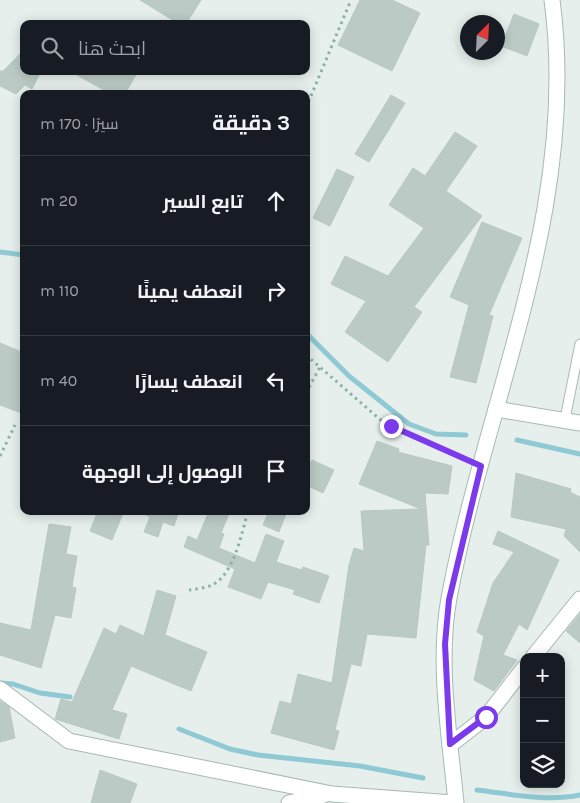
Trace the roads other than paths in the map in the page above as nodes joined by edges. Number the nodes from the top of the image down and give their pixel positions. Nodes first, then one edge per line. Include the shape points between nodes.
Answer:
1 (552, 0) edge
2 (580, 344) edge
3 (496, 409) junction
4 (573, 421) edge
5 (580, 599) edge
6 (536, 653) edge
7 (520, 673) edge
8 (0, 689) edge
9 (450, 744) junction
10 (332, 794) junction
11 (289, 803) edge
12 (454, 803) edge

1 - 3 street via 558,90 556,153 532,277
2 - 4 lane
3 - 4 street
3 - 9 street via 449,600 445,644
5 - 6 street
7 - 9 street via 486,717
8 - 10 street via 69,741
9 - 12 street
10 - 11 street
10 - 12 street

